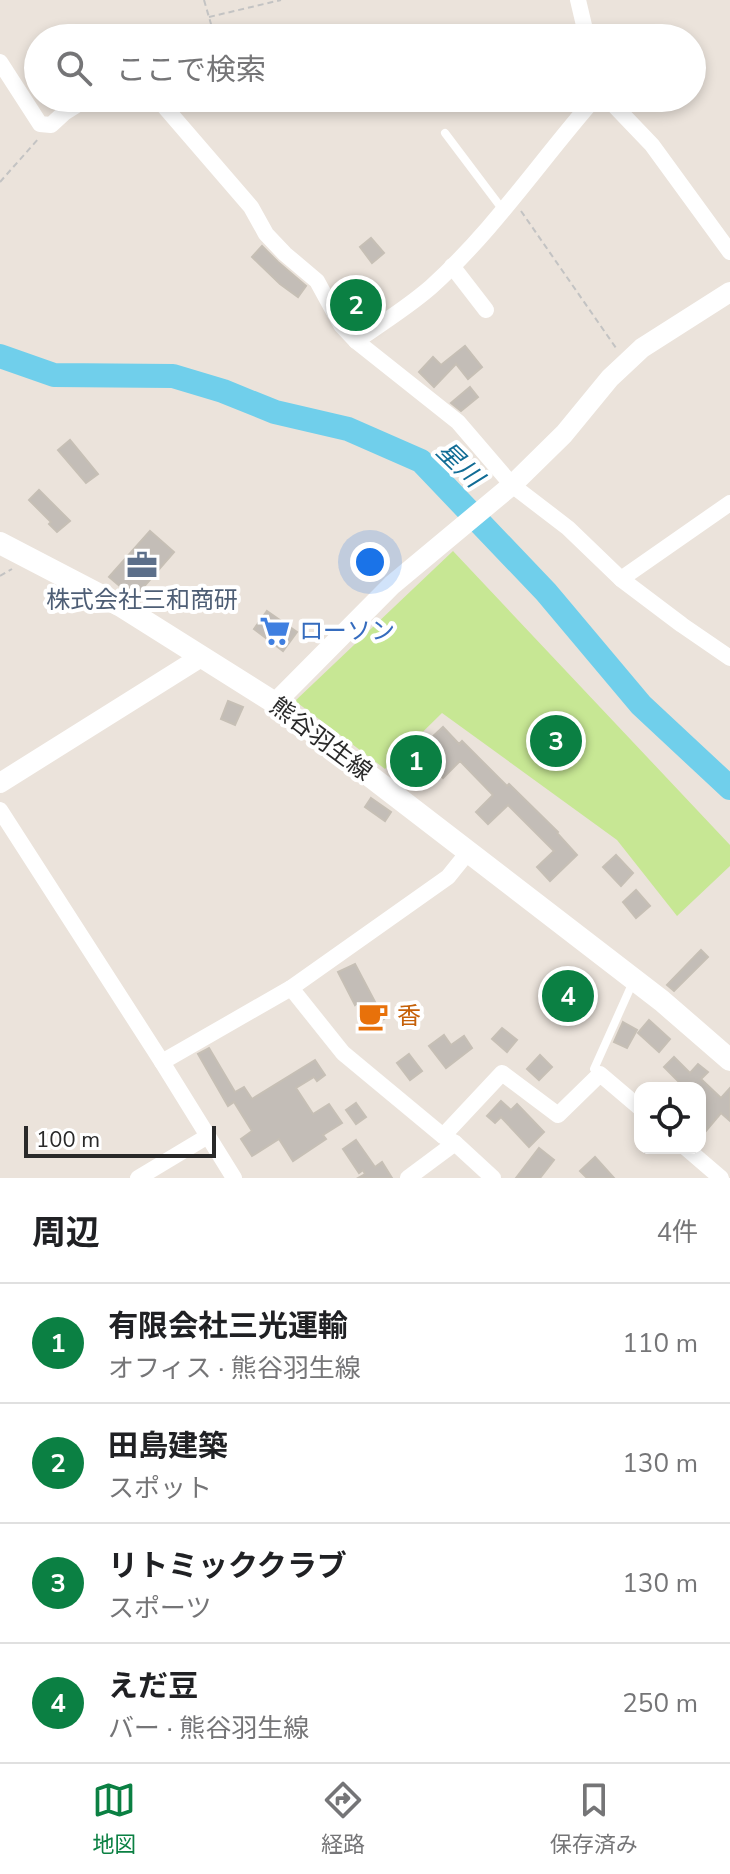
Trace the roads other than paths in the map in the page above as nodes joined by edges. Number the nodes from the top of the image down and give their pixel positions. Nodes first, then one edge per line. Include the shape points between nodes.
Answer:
1 (578, 0) edge
2 (584, 24) edge
3 (0, 62) edge
4 (24, 99) edge
5 (32, 112) edge
6 (66, 112) edge
7 (169, 112) edge
8 (584, 112) edge
9 (620, 112) edge
10 (445, 133) dead end
11 (508, 205) junction
12 (730, 252) edge
13 (452, 266) junction
14 (730, 292) edge
15 (486, 310) dead end
16 (356, 341) junction
17 (506, 489) junction
18 (730, 503) edge
19 (0, 543) edge
20 (621, 579) junction
21 (201, 657) junction
22 (730, 658) edge
23 (275, 703) junction
24 (0, 783) edge
25 (0, 810) edge
26 (469, 851) junction
27 (634, 980) junction
28 (291, 988) junction
29 (730, 1060) edge
30 (162, 1062) junction
31 (600, 1074) junction
32 (634, 1103) edge
33 (208, 1136) junction
34 (449, 1140) junction
35 (693, 1154) edge
36 (138, 1178) edge
37 (234, 1178) edge
38 (408, 1178) edge
39 (493, 1178) edge
40 (721, 1178) edge

1 - 2 street
3 - 4 street
5 - 6 street via 40,124 51,125
7 - 16 street via 251,207 266,234 317,281
8 - 11 street
9 - 12 street via 652,145
10 - 11 lane
11 - 13 street
13 - 15 street
13 - 16 street via 428,290
14 - 17 street via 642,348
16 - 17 street via 458,422
17 - 20 street via 568,528
17 - 23 street via 392,585
18 - 20 street
19 - 21 main road, 熊谷羽生線 via 121,606
20 - 22 street
21 - 23 main road, 熊谷羽生線
21 - 24 street
23 - 26 main road, 熊谷羽生線
25 - 30 street
26 - 27 main road, 熊谷羽生線
26 - 28 street via 448,877
27 - 29 main road, 熊谷羽生線
27 - 31 lane via 594,1069
28 - 30 street
28 - 34 street via 343,1053
30 - 33 street
31 - 32 street
31 - 34 street via 558,1115 502,1073
33 - 36 street
33 - 37 street
34 - 38 street
34 - 39 street
35 - 40 street

